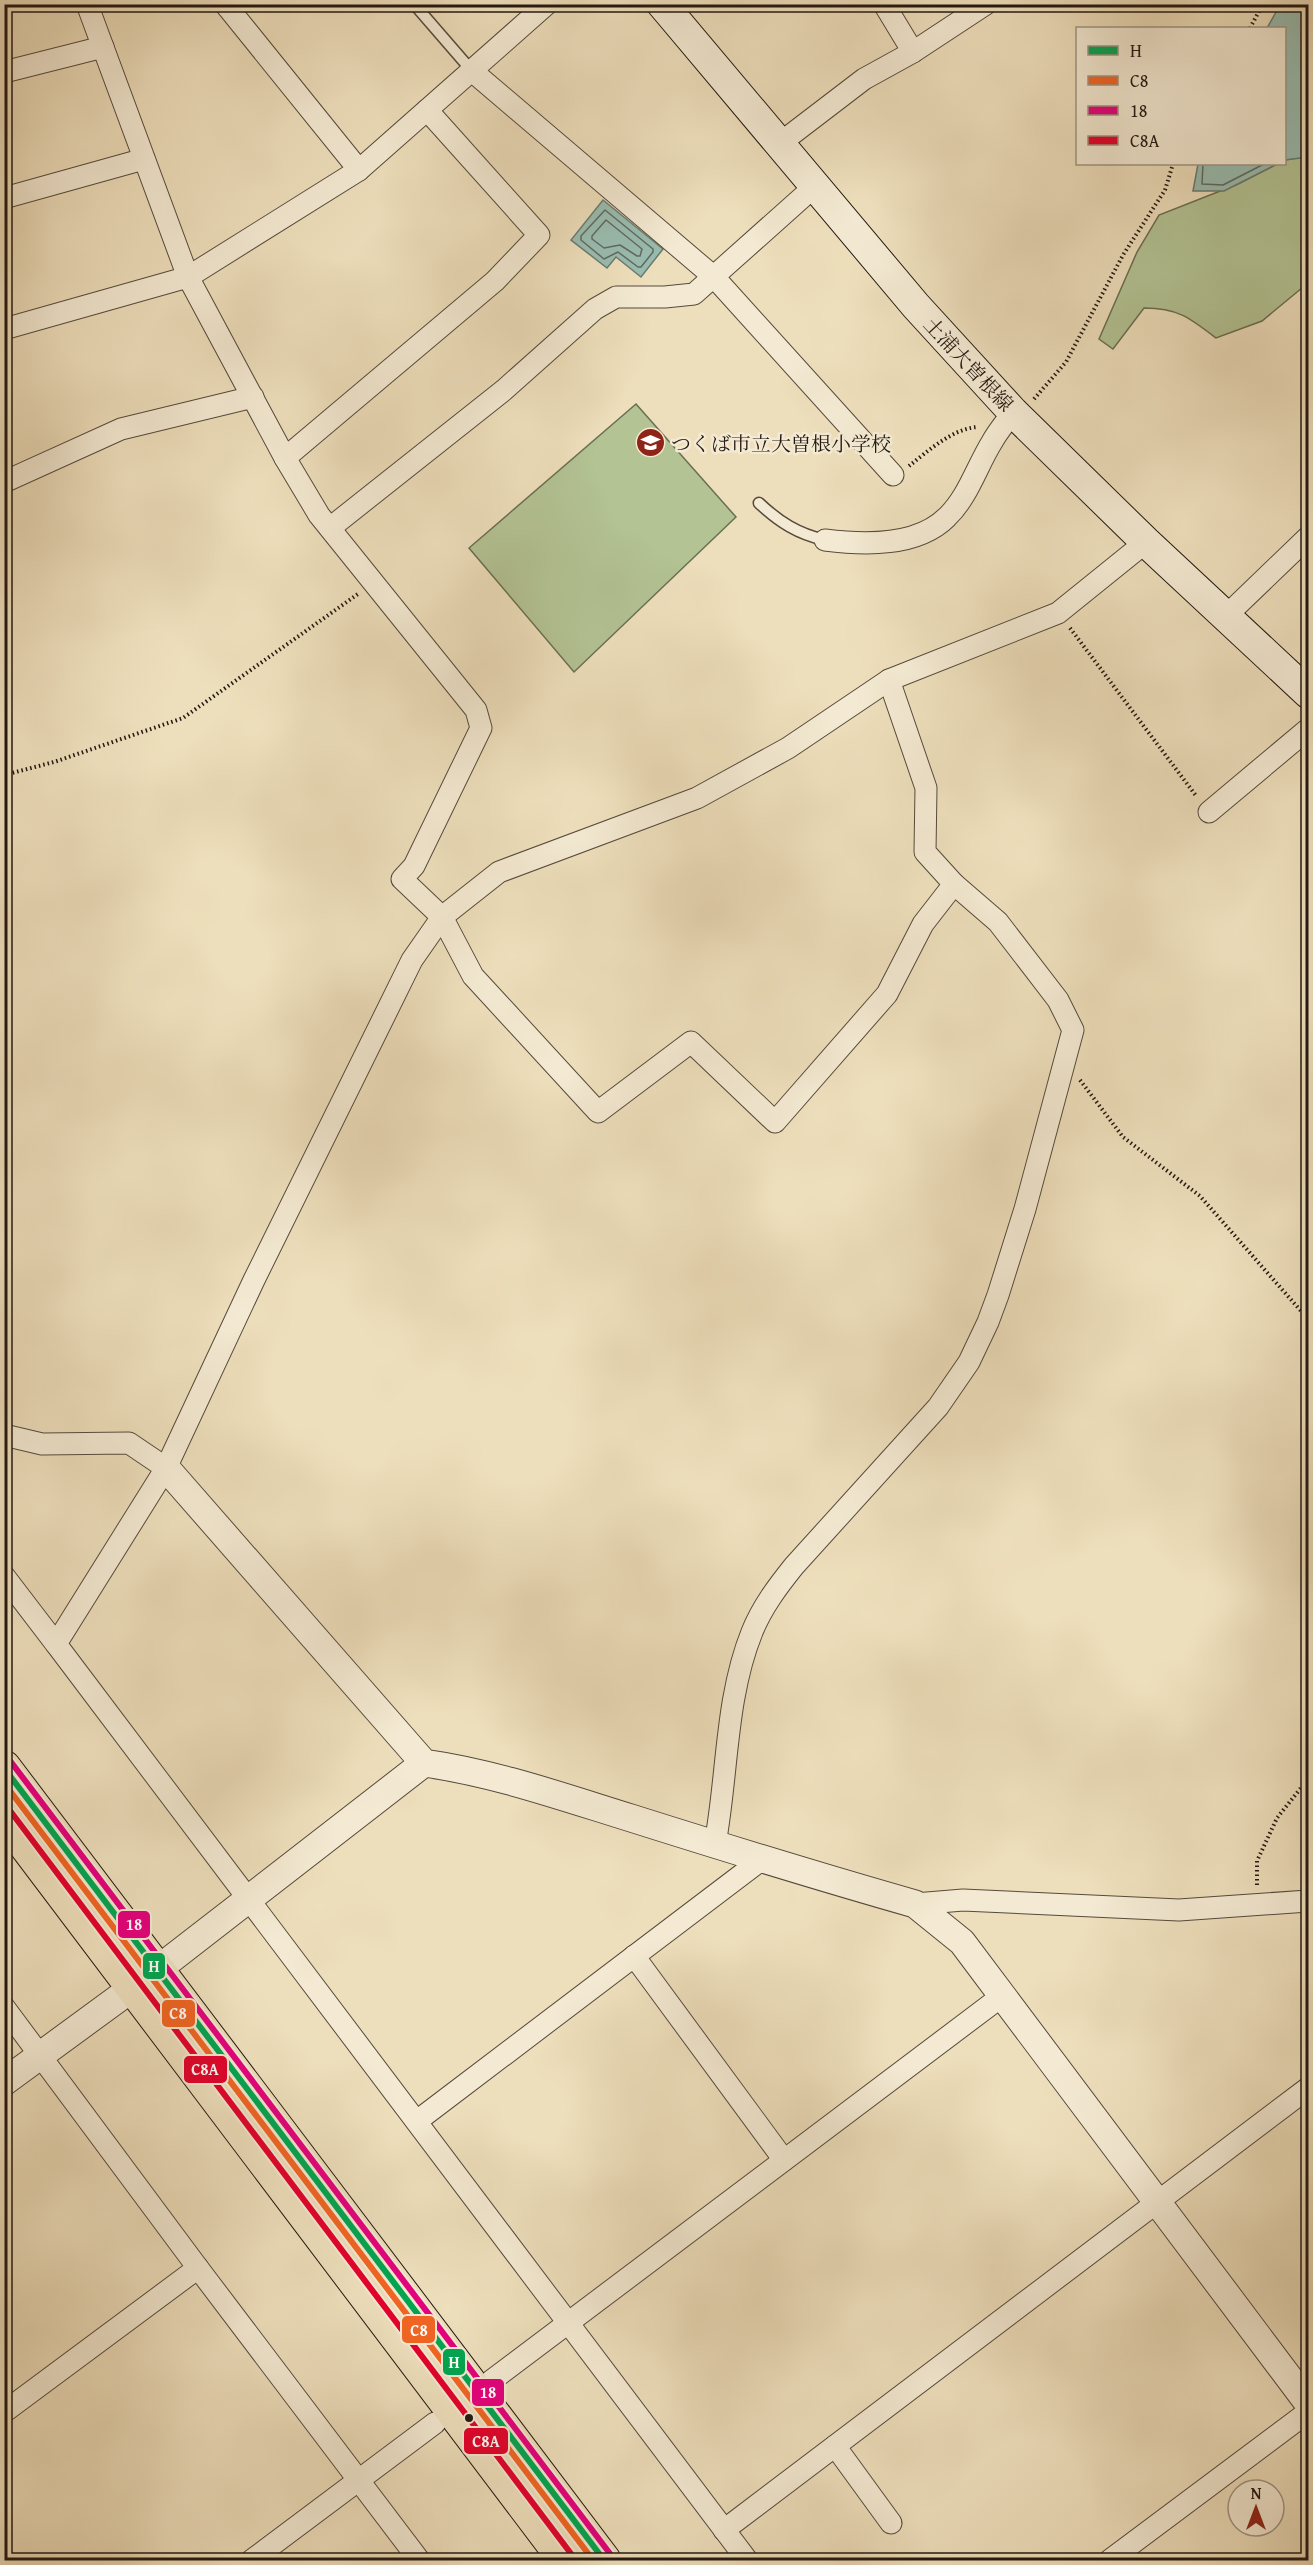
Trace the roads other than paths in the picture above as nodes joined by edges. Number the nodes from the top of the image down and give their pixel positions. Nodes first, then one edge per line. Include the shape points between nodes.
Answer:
1 (87, 4) edge
2 (225, 4) edge
3 (414, 4) edge
4 (547, 4) edge
5 (662, 4) edge
6 (884, 4) edge
7 (986, 4) edge
8 (103, 47) junction
9 (913, 52) junction
10 (472, 71) junction
11 (4, 72) edge
12 (427, 110) junction
13 (779, 144) junction
14 (144, 159) junction
15 (359, 170) junction
16 (815, 186) junction
17 (4, 198) edge
18 (714, 277) junction
19 (188, 278) junction
20 (4, 329) edge
21 (253, 398) junction
22 (1016, 414) junction
23 (285, 458) junction
24 (893, 475) road end
25 (4, 482) edge
26 (759, 503) dead end
27 (330, 528) junction
28 (1308, 537) edge
29 (825, 540) joint
30 (1146, 542) junction
31 (1227, 615) junction
32 (889, 680) junction
33 (1308, 693) edge
34 (1308, 729) edge
35 (1209, 812) road end
36 (954, 884) junction
37 (442, 917) junction
38 (4, 1435) edge
39 (166, 1468) junction
40 (4, 1576) edge
41 (56, 1644) junction
42 (424, 1763) junction
43 (4, 1767) edge
44 (4, 1817) edge
45 (715, 1844) junction
46 (761, 1860) junction
47 (249, 1897) junction
48 (1308, 1901) edge
49 (915, 1904) junction
50 (634, 1956) junction
51 (145, 1978) junction
52 (1002, 1996) junction
53 (4, 2007) edge
54 (41, 2055) junction
55 (4, 2082) edge
56 (1308, 2088) edge
57 (417, 2121) junction
58 (784, 2160) junction
59 (1158, 2203) junction
60 (198, 2268) junction
61 (568, 2322) junction
62 (491, 2381) dead end
63 (1308, 2403) edge
64 (4, 2412) edge
65 (1308, 2412) edge
66 (435, 2423) dead end
67 (835, 2446) junction
68 (358, 2480) junction
69 (891, 2523) dead end
70 (724, 2530) junction
71 (252, 2560) edge
72 (419, 2560) edge
73 (565, 2560) edge
74 (604, 2560) edge
75 (747, 2560) edge
76 (1110, 2560) edge

1 - 8 street
2 - 15 street
3 - 10 lane
4 - 10 street
5 - 13 main road, 土浦大曽根線
6 - 9 street
7 - 9 street
8 - 11 street
8 - 14 street
9 - 13 street via 864,79
10 - 12 street
10 - 18 street
12 - 15 street
12 - 23 street via 538,235 495,281
13 - 16 main road, 土浦大曽根線
14 - 17 street
14 - 19 street
15 - 19 street
16 - 18 street
16 - 22 main road, 土浦大曽根線 via 916,306
18 - 24 street
18 - 27 street via 694,294 616,297 594,309 504,390
19 - 20 street
19 - 21 street
21 - 23 street
21 - 25 street via 121,429
22 - 29 street via 992,442 949,516 932,530 902,540
22 - 30 main road, 土浦大曽根線
23 - 27 street
26 - 29 lane via 789,528
27 - 37 street via 476,710 481,728 414,866 402,879
28 - 31 street
30 - 31 main road, 土浦大曽根線
30 - 32 street via 1058,613
31 - 33 main road, 土浦大曽根線
32 - 36 street via 926,788 925,852
32 - 37 street via 788,748 697,798 499,872
34 - 35 street
36 - 37 street via 923,924 887,994 775,1122 691,1042 598,1112 473,976
36 - 45 street via 998,922 1058,1000 1073,1030 1025,1209 998,1295 969,1362 938,1407 794,1566 774,1591 752,1632 730,1720
37 - 39 street via 412,960
38 - 39 street via 42,1444 129,1443
39 - 41 street
39 - 42 street
40 - 41 street
41 - 47 street
42 - 45 street via 467,1769
42 - 47 street
43 - 51 main road
44 - 51 main road
45 - 46 street
46 - 49 street
46 - 50 street
47 - 51 street
47 - 57 street
48 - 49 street via 1179,1910 963,1900
49 - 52 street via 962,1942
50 - 57 street
50 - 58 street
51 - 54 street
51 - 73 main road
51 - 74 main road
52 - 58 street
52 - 59 street
53 - 54 street
54 - 55 street
54 - 60 street
56 - 59 street
57 - 61 street
58 - 61 street
59 - 63 street
59 - 67 street
60 - 64 street
60 - 68 street
61 - 62 street
61 - 70 street
65 - 76 street
66 - 68 street
67 - 69 street
67 - 70 street
68 - 71 street
68 - 72 street
70 - 75 street

